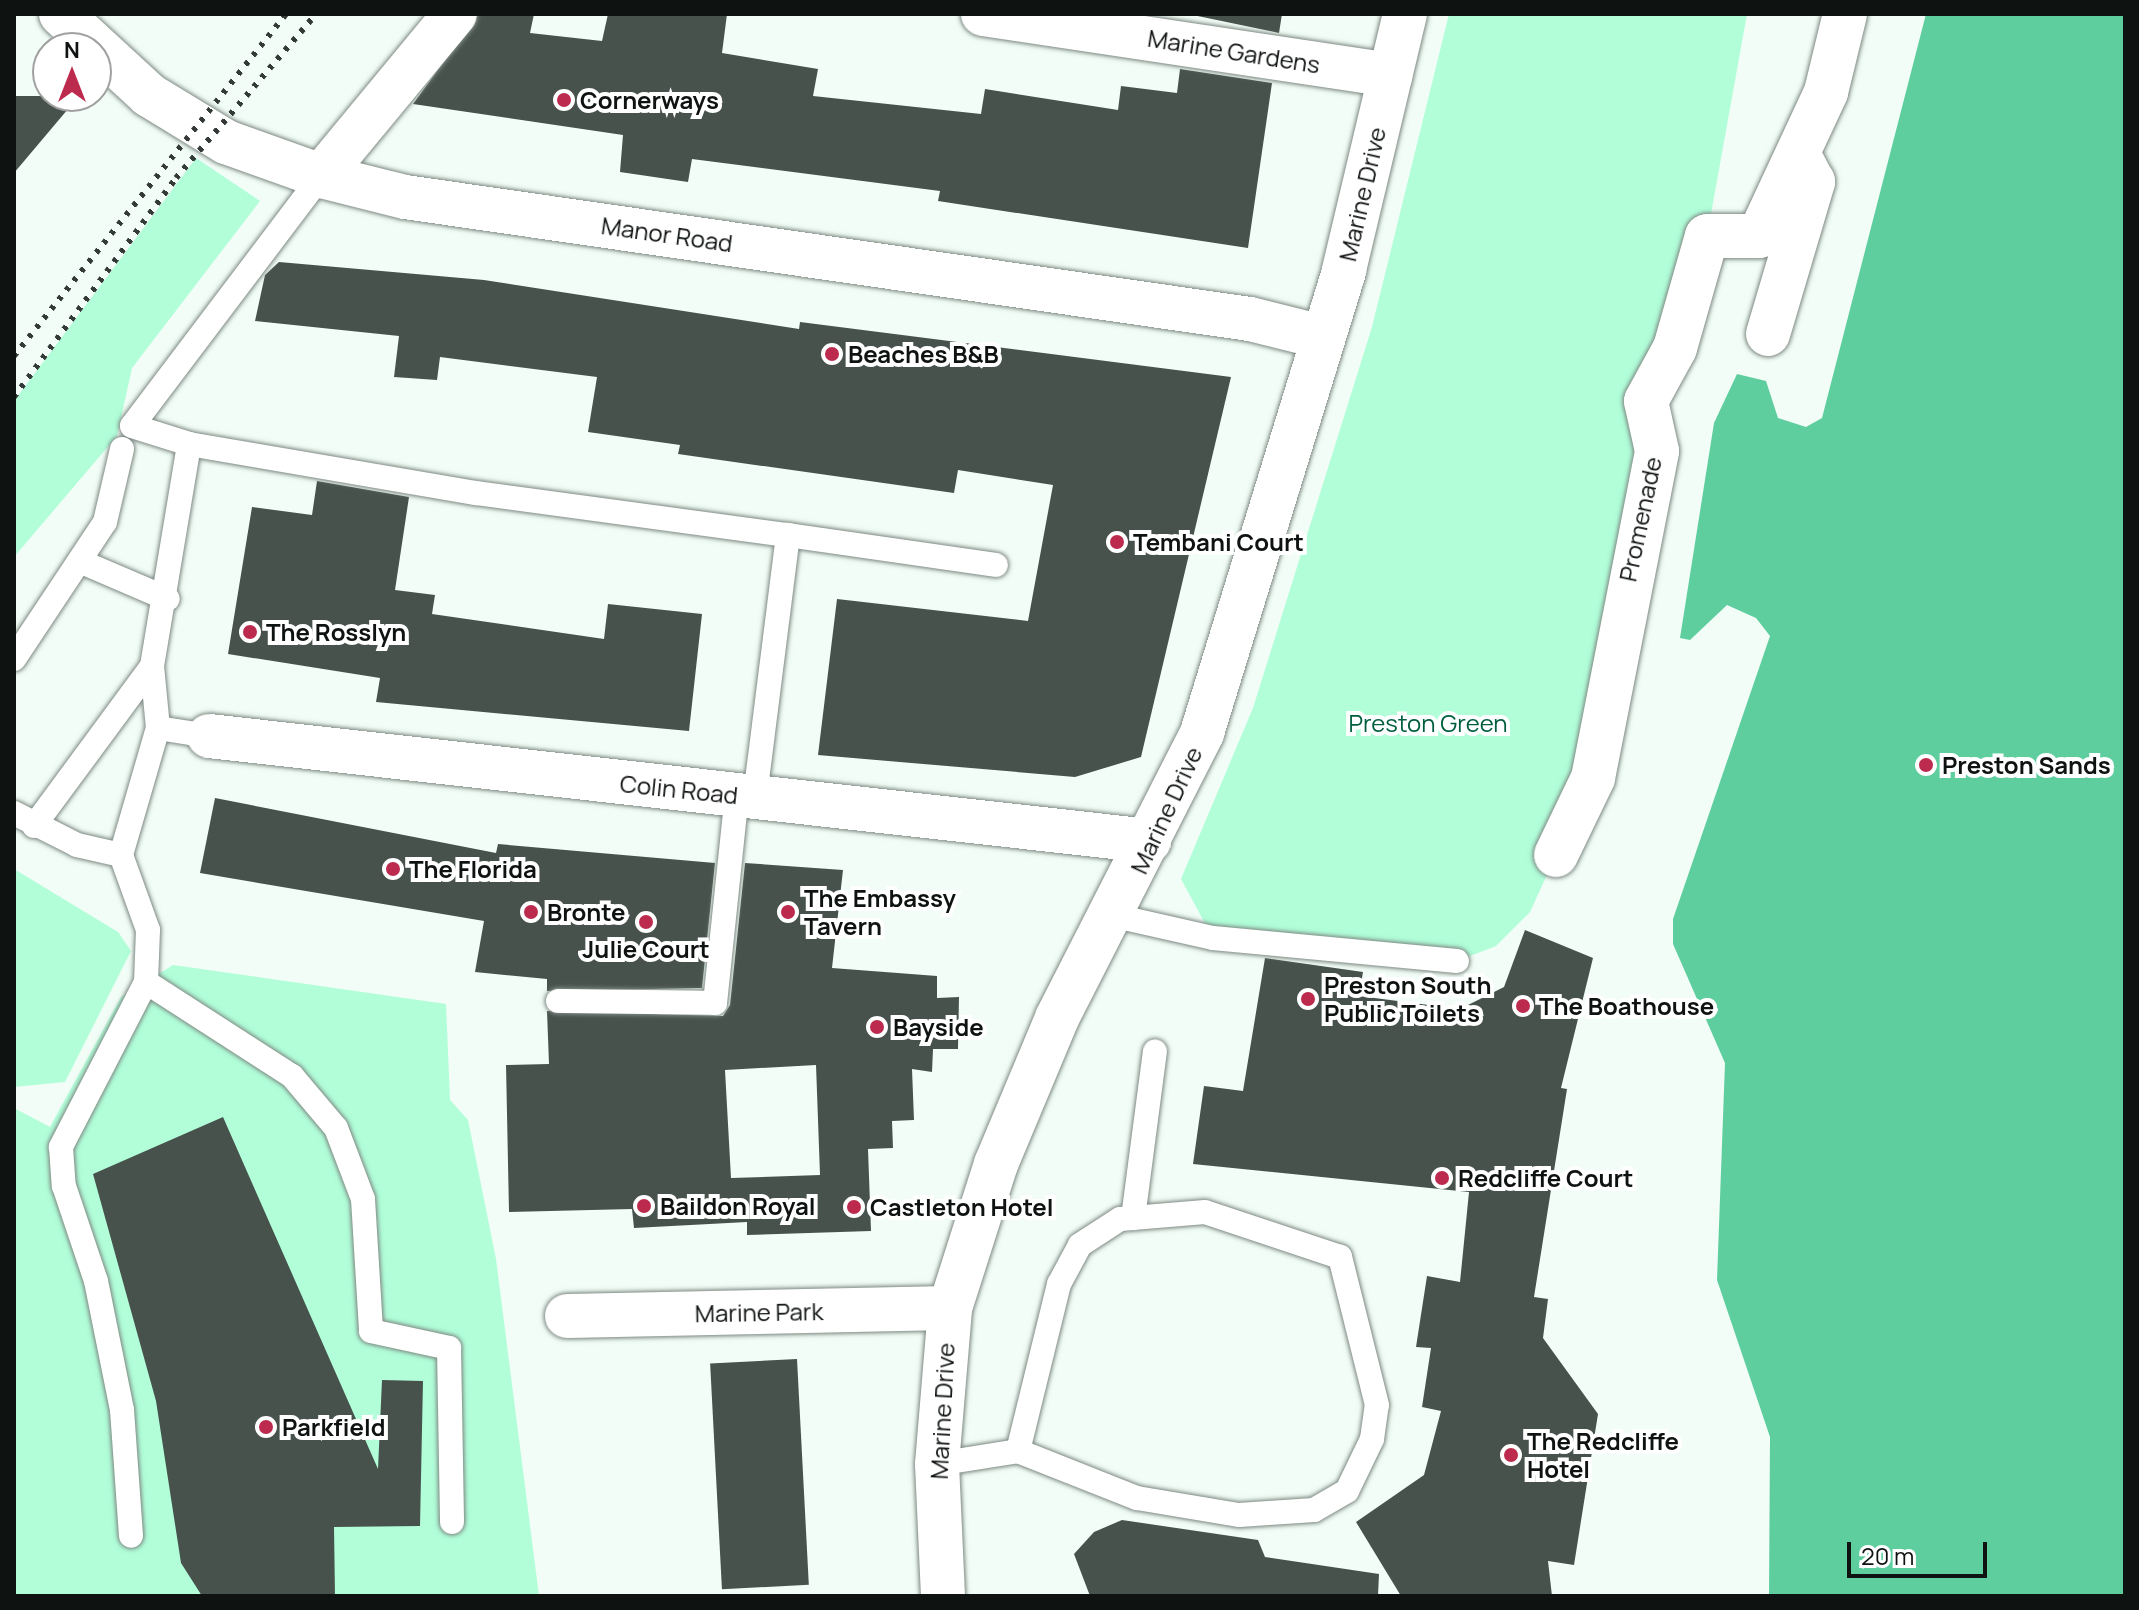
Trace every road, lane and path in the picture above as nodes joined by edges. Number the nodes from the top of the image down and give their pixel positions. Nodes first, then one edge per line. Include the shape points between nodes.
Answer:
1 (61, 14) edge
2 (455, 14) edge
3 (983, 14) edge
4 (1405, 14) edge
5 (1845, 14) edge
6 (1106, 23) edge
7 (1390, 75) junction
8 (1797, 153) junction
9 (321, 176) junction
10 (1768, 334) dead end
11 (1322, 337) junction
12 (189, 444) junction
13 (122, 449) dead end
14 (788, 535) junction
15 (84, 563) junction
16 (996, 565) dead end
17 (168, 599) junction
18 (14, 659) edge
19 (152, 666) junction
20 (158, 728) junction
21 (209, 736) joint
22 (746, 796) junction
23 (24, 820) edge
24 (1149, 841) junction
25 (121, 855) junction
26 (1556, 855) dead end
27 (1111, 915) junction
28 (1457, 961) dead end
29 (146, 982) junction
30 (558, 1001) dead end
31 (1155, 1051) dead end
32 (1133, 1218) junction
33 (950, 1308) junction
34 (567, 1316) dead end
35 (1018, 1451) junction
36 (937, 1464) junction
37 (452, 1522) dead end
38 (131, 1536) dead end
39 (943, 1596) edge

1 - 9 street, Manor Road via 162,103 226,142
2 - 9 street
3 - 6 street, Marine Gardens
4 - 7 street, Marine Drive
5 - 8 street, Promenade via 1826,92
6 - 7 street, Marine Gardens
7 - 11 street, Marine Drive
8 - 10 street via 1813,182
8 - 26 street, Promenade via 1759,236 1707,236 1675,348 1646,401 1657,451 1593,778
9 - 11 street, Manor Road via 405,197 1250,319
9 - 12 lane via 132,426
11 - 24 street, Marine Drive via 1256,575 1202,733
12 - 14 lane via 476,493
12 - 17 lane
13 - 15 lane via 105,522
14 - 16 lane
14 - 22 lane
15 - 17 lane
15 - 18 lane
17 - 19 lane
19 - 20 lane
19 - 23 lane
20 - 21 lane
20 - 25 lane
21 - 22 street, Colin Road
22 - 24 street, Colin Road
22 - 30 lane via 715,1003
23 - 25 lane
24 - 27 street, Marine Drive
25 - 29 lane via 148,930
27 - 28 lane via 1213,938
27 - 33 street, Marine Drive via 1084,959 996,1164
29 - 37 lane via 292,1076 336,1128 363,1199 371,1331 449,1348
29 - 38 lane via 61,1147 64,1186 96,1281 122,1410
31 - 32 lane
32 - 35 lane via 1080,1245 1059,1284
32 - 35 lane via 1205,1212 1340,1257 1377,1405 1372,1439 1347,1491 1314,1510 1239,1515 1137,1498
33 - 34 street, Marine Park
33 - 36 street, Marine Drive
35 - 36 lane
36 - 39 street, Marine Drive

